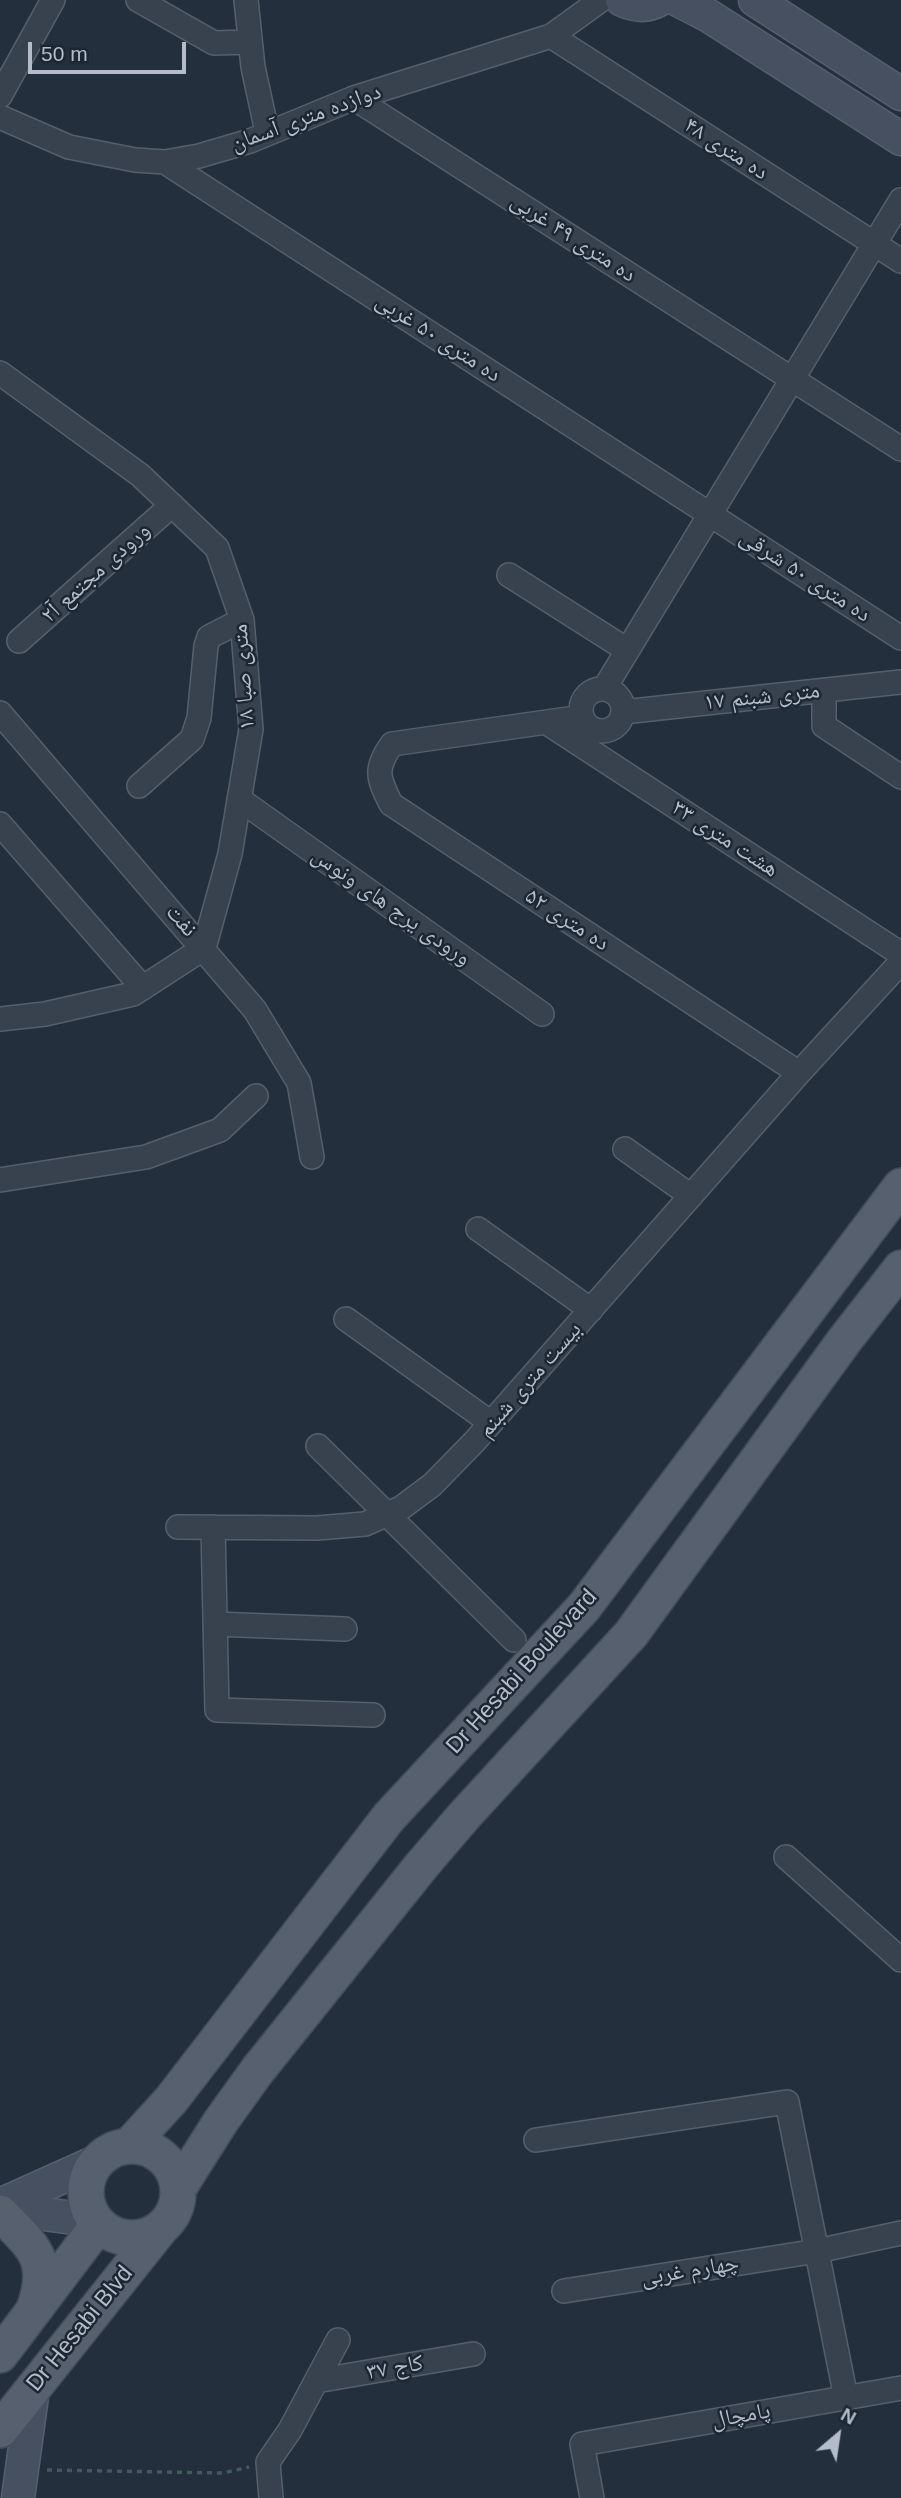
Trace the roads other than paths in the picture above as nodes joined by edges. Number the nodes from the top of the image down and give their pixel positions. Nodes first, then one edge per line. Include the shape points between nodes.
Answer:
1 (53, 0) edge
2 (138, 0) edge
3 (246, 0) edge
4 (601, 0) edge
5 (622, 0) edge
6 (659, 0) edge
7 (678, 0) edge
8 (755, 0) edge
9 (551, 36) junction
10 (250, 42) junction
11 (901, 94) edge
12 (0, 96) edge
13 (354, 98) junction
14 (0, 117) edge
15 (267, 132) junction
16 (901, 139) edge
17 (165, 162) junction
18 (901, 200) edge
19 (875, 244) junction
20 (901, 261) edge
21 (793, 378) junction
22 (3, 381) edge
23 (901, 449) edge
24 (172, 505) junction
25 (710, 514) junction
26 (509, 575) dead end
27 (243, 620) junction
28 (901, 638) edge
29 (19, 641) dead end
30 (627, 650) junction
31 (901, 682) edge
32 (604, 689) junction
33 (824, 691) junction
34 (623, 712) junction
35 (0, 713) edge
36 (582, 718) junction
37 (549, 724) junction
38 (901, 777) edge
39 (139, 786) dead end
40 (239, 799) junction
41 (0, 824) edge
42 (204, 948) junction
43 (901, 954) edge
44 (901, 962) edge
45 (143, 988) junction
46 (542, 1014) dead end
47 (0, 1019) edge
48 (799, 1073) junction
49 (256, 1096) dead end
50 (625, 1149) dead end
51 (312, 1157) dead end
52 (0, 1180) edge
53 (901, 1186) edge
54 (691, 1196) junction
55 (478, 1229) dead end
56 (896, 1277) edge
57 (591, 1310) junction
58 (346, 1319) dead end
59 (491, 1423) junction
60 (318, 1446) dead end
61 (387, 1514) junction
62 (178, 1527) dead end
63 (213, 1527) junction
64 (215, 1624) junction
65 (345, 1629) dead end
66 (514, 1640) dead end
67 (373, 1715) dead end
68 (786, 1857) dead end
69 (901, 1960) edge
70 (536, 2140) dead end
71 (113, 2154) junction
72 (178, 2189) junction
73 (0, 2209) edge
74 (98, 2222) junction
75 (161, 2228) junction
76 (901, 2232) edge
77 (817, 2251) junction
78 (564, 2291) dead end
79 (32, 2315) junction
80 (338, 2340) dead end
81 (473, 2354) dead end
82 (0, 2355) edge
83 (316, 2381) junction
84 (901, 2388) edge
85 (33, 2389) junction
86 (846, 2398) junction
87 (0, 2430) edge
88 (18, 2498) edge
89 (271, 2498) edge
90 (592, 2498) edge

1 - 12 street
2 - 10 street via 214,43
3 - 10 street
4 - 9 street, دوازده متری آسمان
5 - 6 street via 632,5
7 - 16 street
8 - 11 street
9 - 13 street, دوازده متری آسمان
9 - 19 street, ده متری ۴۸
10 - 15 street
13 - 15 street, دوازده متری آسمان
13 - 21 street, ده متری ۴۹ غربی
14 - 17 street, دوازده متری آسمان via 69,147
15 - 17 street, دوازده متری آسمان via 250,141
17 - 25 street, ده متری ۵۰ غربی
18 - 19 street
19 - 20 street, ده متری ۴۸
19 - 21 street
21 - 23 street, ده متری ۴۹ غربی
21 - 25 street
22 - 24 street, متری صبا ۱۸ via 140,475
24 - 27 street, متری صبا ۱۸ via 217,548
24 - 29 street, ورودی مجتمع آ۲
25 - 28 street, ده متری ۵۰ شرقی
25 - 30 street
26 - 30 street
27 - 39 street via 209,637 192,739
27 - 40 street, متری صبا ۱۸ via 251,729
30 - 32 street
31 - 33 street, ۱۷ متری شبنم
32 - 34 street via 617,694
32 - 36 street via 585,697
33 - 34 street, ۱۷ متری شبنم
33 - 38 street via 824,726
34 - 36 street via 617,724 605,730 591,728
35 - 42 street, نفت
36 - 37 street
37 - 43 street, هشت متری ۳۳
37 - 48 street, ده متری ۵۲ via 392,744 380,761 380,781 391,804
40 - 42 street, متری صبا ۱۸ via 230,854
40 - 46 street, ورودی یرج های ونوس
41 - 45 street
42 - 45 street
42 - 51 street, نفت via 255,1010 299,1083
44 - 48 street, بیست متری شبنم
45 - 47 street via 70,1008
48 - 54 street, بیست متری شبنم
49 - 52 street via 220,1130 146,1157
50 - 54 street
53 - 71 main road, Dr Hesabi Boulevard via 584,1607 390,1817 171,2100
54 - 57 street, بیست متری شبنم
55 - 57 street
56 - 72 main road via 631,1633 422,1865 257,2071
57 - 59 street, بیست متری شبنم
58 - 59 street
59 - 61 street, بیست متری شبنم via 432,1485
60 - 61 street
61 - 63 street, بیست متری شبنم via 365,1524 317,1528
61 - 66 street
62 - 63 street, بیست متری شبنم
63 - 64 street
64 - 65 street
64 - 67 street via 217,1710
68 - 69 street
70 - 77 street via 787,2102
71 - 72 main road via 146,2148 161,2156 173,2171
71 - 73 street
71 - 74 main road via 87,2179 88,2205
72 - 75 main road via 176,2206
73 - 74 street
73 - 79 main road via 39,2258 42,2285
74 - 75 main road via 129,2238
74 - 79 main road, Dr Hesabi Blvd
75 - 85 main road, Dr Hesabi Blvd
76 - 77 street, چهارم غربی
77 - 78 street, چهارم غربی
77 - 86 street
79 - 82 main road, Dr Hesabi Blvd
80 - 83 street
81 - 83 street, کاج ۳۷
83 - 89 street via 268,2462
84 - 86 street, پامچال
85 - 87 main road, Dr Hesabi Blvd
85 - 88 street
86 - 90 street, پامچال via 582,2444

